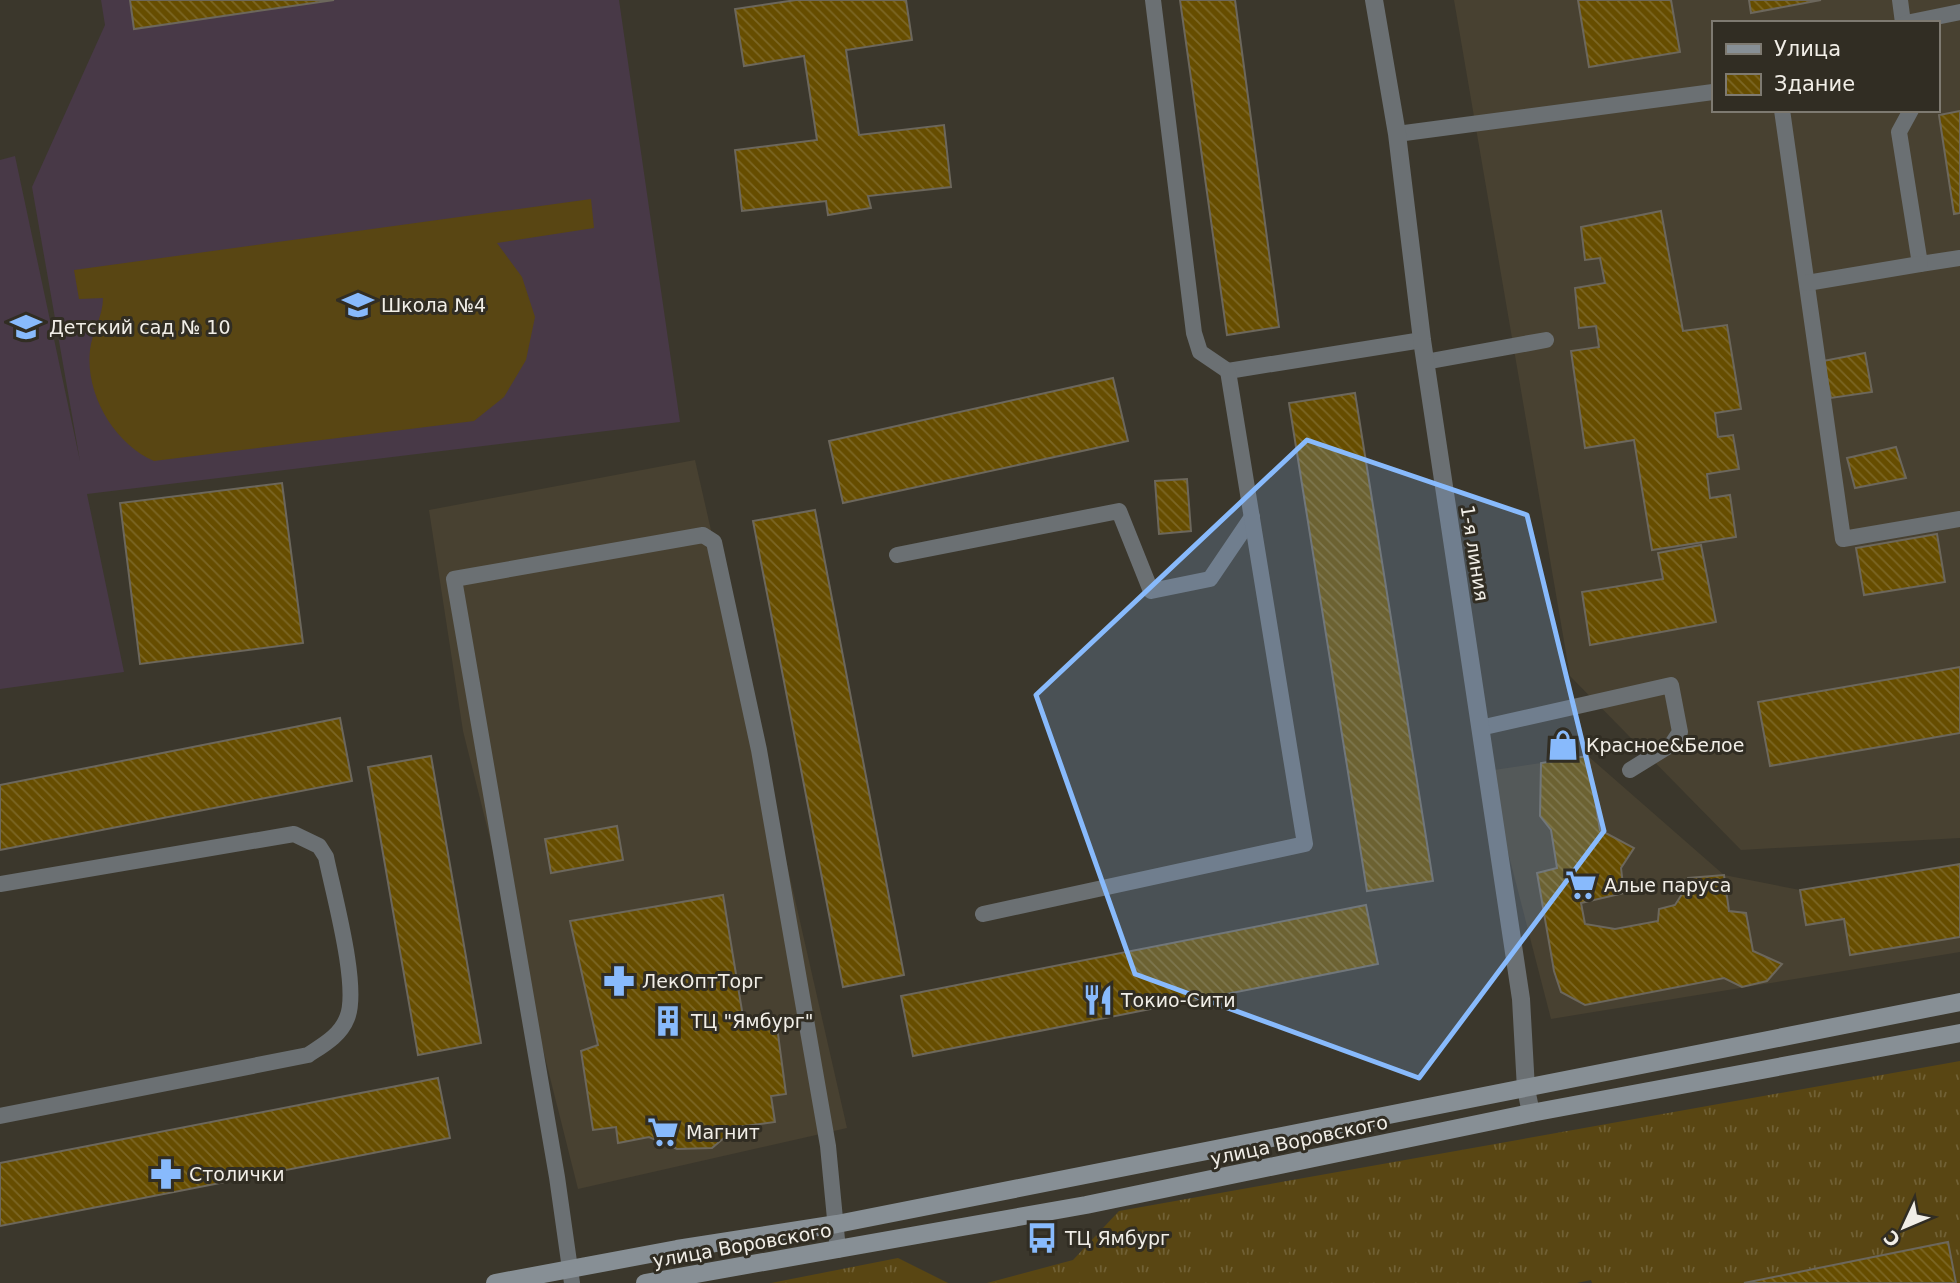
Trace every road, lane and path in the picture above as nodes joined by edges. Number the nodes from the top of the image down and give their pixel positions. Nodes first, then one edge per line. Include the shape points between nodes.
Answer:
1 (1153, 0) edge
2 (1374, 0) edge
3 (1900, 0) edge
4 (1960, 12) edge
5 (1905, 21) edge
6 (1915, 21) edge
7 (1712, 92) edge
8 (1782, 112) edge
9 (1910, 112) edge
10 (1396, 134) junction
11 (1960, 258) edge
12 (1920, 264) junction
13 (1807, 283) junction
14 (1422, 340) junction
15 (1546, 340) dead end
16 (1425, 362) junction
17 (1228, 371) junction
18 (1252, 517) junction
19 (1960, 519) edge
20 (897, 555) dead end
21 (1480, 728) junction
22 (1630, 770) dead end
23 (0, 884) edge
24 (983, 914) dead end
25 (1960, 1002) edge
26 (1960, 1033) edge
27 (1526, 1088) junction
28 (1531, 1113) junction
29 (0, 1116) edge
30 (837, 1224) junction
31 (838, 1250) junction
32 (571, 1275) edge
33 (495, 1283) edge
34 (645, 1283) edge

1 - 17 lane via 1194,333 1200,352
2 - 10 street, 1-я линия
3 - 5 lane
4 - 6 lane
7 - 10 lane
8 - 13 lane
9 - 12 lane via 1899,132
10 - 14 street, 1-я линия
11 - 12 lane
12 - 13 lane
13 - 19 lane via 1843,539
14 - 16 street, 1-я линия
14 - 17 lane
15 - 16 lane
16 - 21 street, 1-я линия
17 - 18 lane
18 - 20 lane via 1210,579 1151,591 1119,511
18 - 24 lane via 1305,844
21 - 22 lane via 1671,685 1680,732 1672,744
21 - 27 street, 1-я линия via 1521,999
23 - 29 lane via 294,834 319,846 326,857 352,991 348,1018 336,1036 308,1055
25 - 27 street
26 - 28 street, улица Воровского
27 - 28 street, 1-я линия
27 - 30 street
28 - 31 street, улица Воровского via 1086,1205
30 - 31 lane
30 - 32 street
30 - 32 lane via 828,1146 759,750 715,542 703,535 454,579
31 - 34 street, улица Воровского
32 - 33 street

